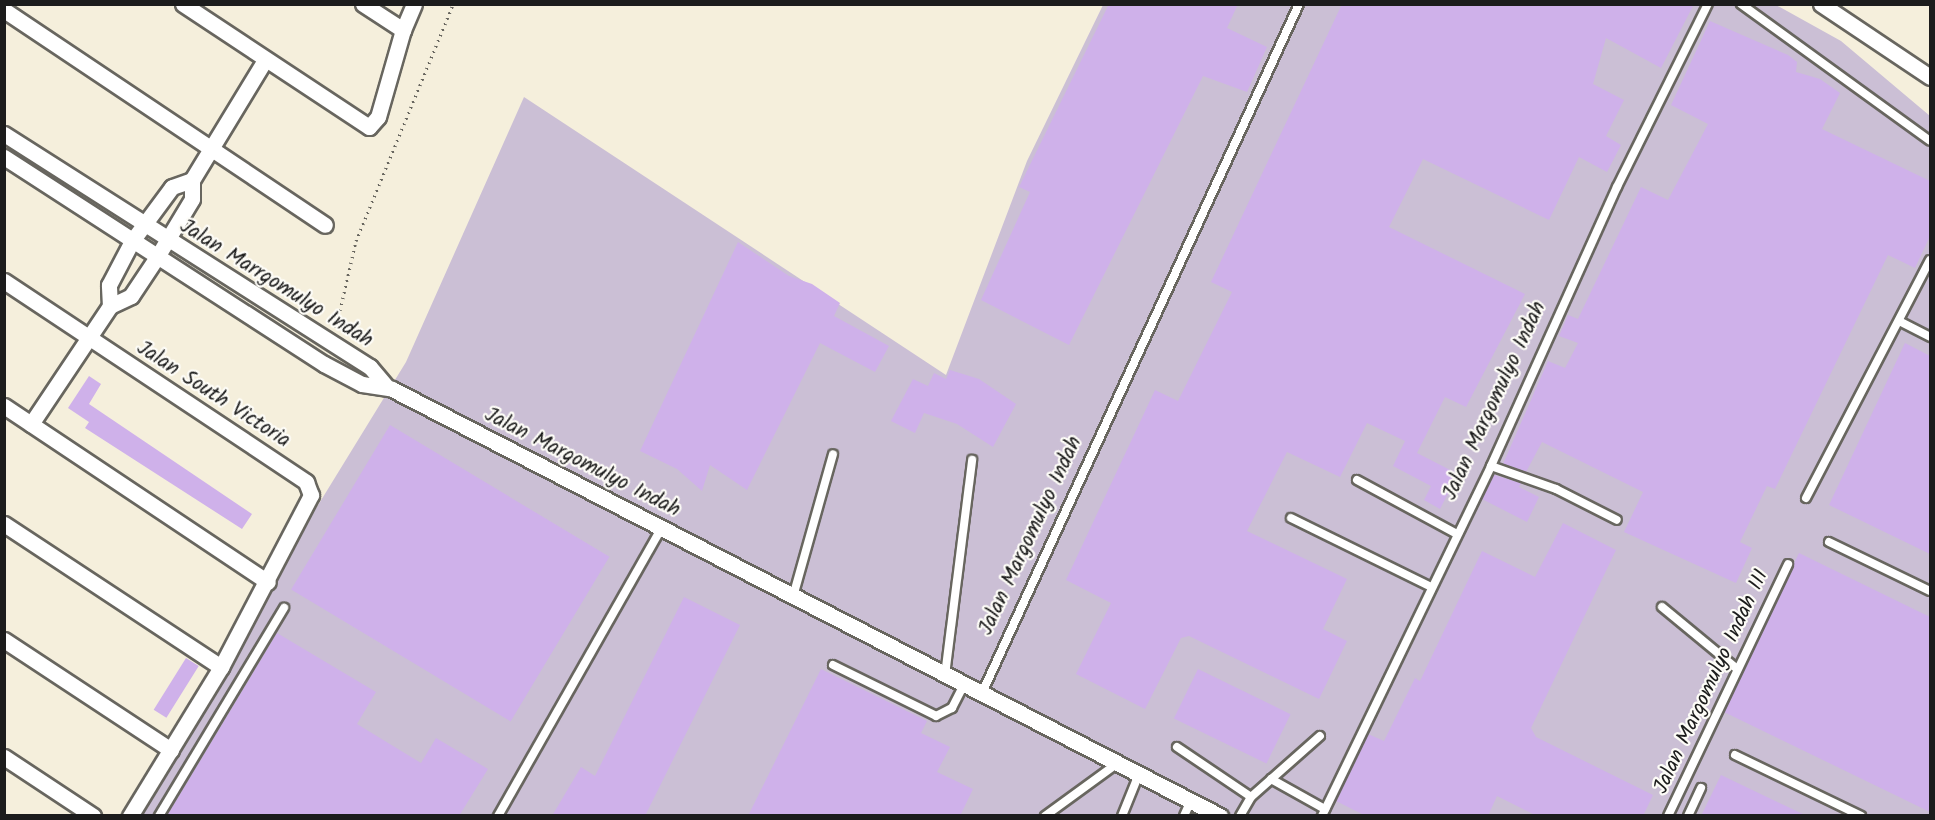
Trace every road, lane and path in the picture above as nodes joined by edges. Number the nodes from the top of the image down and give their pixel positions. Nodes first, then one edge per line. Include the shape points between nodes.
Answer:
1 (183, 4) edge
2 (363, 4) edge
3 (414, 4) edge
4 (453, 4) edge
5 (1708, 4) edge
6 (1741, 4) edge
7 (1821, 4) edge
8 (1298, 5) edge
9 (4, 10) edge
10 (403, 30) junction
11 (265, 60) junction
12 (1930, 77) edge
13 (4, 134) edge
14 (1930, 141) edge
15 (212, 147) junction
16 (4, 157) edge
17 (192, 180) junction
18 (143, 225) junction
19 (325, 225) dead end
20 (132, 241) junction
21 (167, 241) junction
22 (157, 257) junction
23 (1930, 260) edge
24 (4, 281) edge
25 (110, 306) junction
26 (1901, 322) junction
27 (1930, 337) edge
28 (89, 338) junction
29 (332, 345) junction
30 (387, 387) junction
31 (4, 406) edge
32 (31, 424) junction
33 (832, 454) dead end
34 (972, 460) dead end
35 (1491, 466) junction
36 (1357, 480) dead end
37 (1806, 498) dead end
38 (1292, 518) dead end
39 (1617, 520) dead end
40 (4, 524) edge
41 (662, 527) junction
42 (1455, 533) junction
43 (1830, 542) dead end
44 (1788, 564) dead end
45 (268, 582) junction
46 (1429, 586) junction
47 (1930, 591) edge
48 (794, 593) junction
49 (1662, 607) dead end
50 (284, 608) dead end
51 (4, 640) edge
52 (833, 665) dead end
53 (221, 667) junction
54 (1736, 668) junction
55 (945, 675) junction
56 (964, 684) junction
57 (982, 693) junction
58 (1320, 736) dead end
59 (1177, 747) dead end
60 (171, 750) junction
61 (1735, 755) dead end
62 (4, 757) edge
63 (1118, 764) junction
64 (1139, 774) junction
65 (1271, 779) junction
66 (1701, 788) dead end
67 (1251, 797) junction
68 (1191, 800) junction
69 (1323, 812) edge
70 (93, 816) edge
71 (130, 816) edge
72 (159, 816) edge
73 (498, 816) edge
74 (1046, 816) edge
75 (1122, 816) edge
76 (1184, 816) edge
77 (1220, 816) edge
78 (1240, 816) edge
79 (1668, 816) edge
80 (1688, 816) edge
81 (1861, 816) edge

1 - 11 street
2 - 10 street
3 - 10 street
4 - 29 path via 356,241
5 - 35 lane, Jalan Margomulyo Indah via 1617,187
6 - 14 lane
7 - 12 street
8 - 57 lane, Jalan Margomulyo Indah
9 - 15 street
10 - 11 street via 381,106 369,127
11 - 15 street
13 - 18 street, Jalan Marrgomulyo Indah
15 - 17 street
15 - 19 street
16 - 20 street, Jalan Marrgomulyo Indah
17 - 18 street via 172,187
17 - 21 street via 192,199
18 - 20 street
18 - 21 street, Jalan Marrgomulyo Indah
20 - 22 street, Jalan Marrgomulyo Indah
20 - 25 street via 109,285
21 - 22 street
21 - 29 street, Jalan Marrgomulyo Indah
22 - 25 street via 131,296
22 - 30 street, Jalan Marrgomulyo Indah via 324,364 362,384
23 - 26 lane
24 - 28 street, Jalan South Victoria
25 - 28 street
26 - 27 lane
26 - 37 lane
28 - 32 street
28 - 45 street, Jalan South Victoria via 306,482 311,495 306,512
29 - 30 street, Jalan Marrgomulyo Indah via 370,367
30 - 41 street, Jalan Margomulyo Indah
31 - 32 street
32 - 45 street
33 - 48 lane
34 - 55 lane
35 - 39 lane via 1556,489
35 - 42 lane, Jalan Margomulyo Indah
36 - 42 lane
38 - 46 lane
40 - 53 street
41 - 48 street, Jalan Margomulyo Indah
41 - 73 lane
42 - 46 lane, Jalan Margomulyo Indah
43 - 47 lane
44 - 54 lane, Jalan Margomulyo Indah III
45 - 53 street, Jalan South Victoria
46 - 69 lane, Jalan Margomulyo Indah
48 - 55 street, Jalan Margomulyo Indah
49 - 54 lane
50 - 72 lane
51 - 60 street
52 - 56 lane via 936,716 952,708
53 - 60 street, Jalan South Victoria
54 - 79 lane, Jalan Margomulyo Indah III
55 - 56 street, Jalan Margomulyo Indah
56 - 57 street, Jalan Margomulyo Indah
57 - 63 street, Jalan Margomulyo Indah
58 - 65 lane
59 - 67 lane
60 - 71 street, Jalan South Victoria
61 - 81 lane
62 - 70 street
63 - 64 street, Jalan Margomulyo Indah
63 - 74 lane
64 - 68 street, Jalan Margomulyo Indah
64 - 75 lane
65 - 67 lane
65 - 69 lane
66 - 80 lane
67 - 78 lane
68 - 76 lane
68 - 77 street, Jalan Margomulyo Indah

